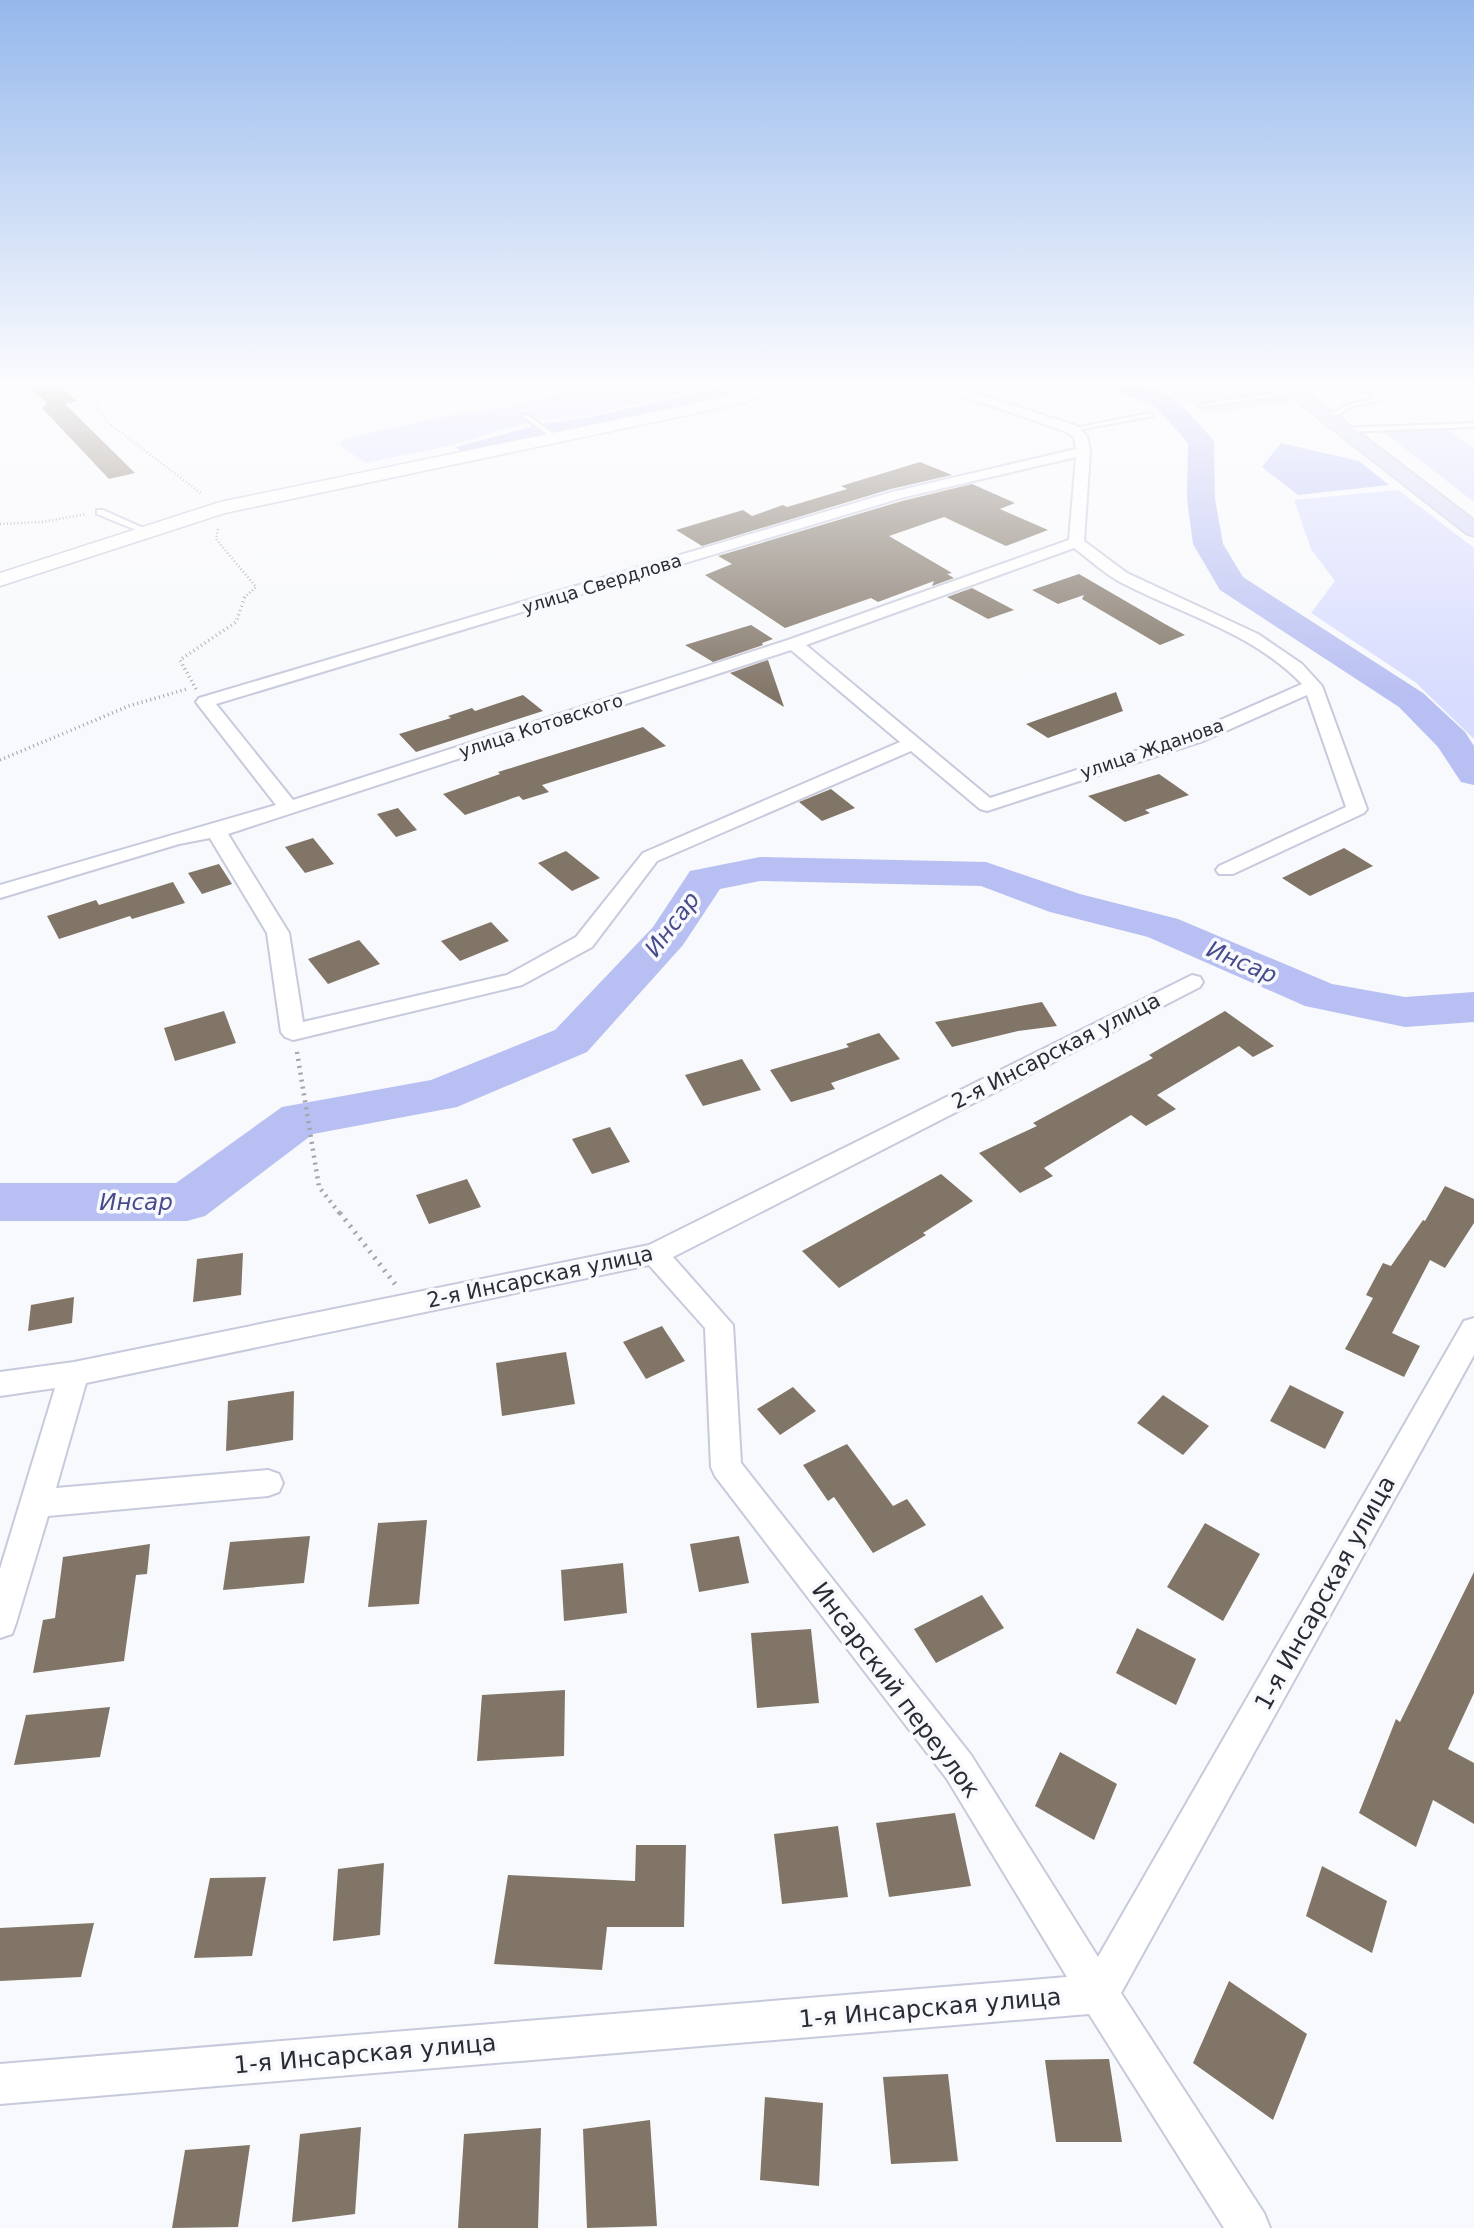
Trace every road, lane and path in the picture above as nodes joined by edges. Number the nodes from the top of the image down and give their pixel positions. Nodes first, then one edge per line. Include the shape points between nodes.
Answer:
1 (195, 489) edge
2 (310, 489) edge
3 (922, 489) edge
4 (1080, 489) edge
5 (1420, 489) edge
6 (220, 508) junction
7 (100, 512) joint
8 (0, 524) edge
9 (144, 530) junction
10 (1474, 530) edge
11 (1076, 542) junction
12 (0, 579) edge
13 (794, 644) junction
14 (1313, 686) junction
15 (200, 695) junction
16 (911, 744) junction
17 (0, 760) edge
18 (288, 807) junction
19 (216, 831) junction
20 (1226, 870) dead end
21 (0, 892) edge
22 (1192, 982) dead end
23 (293, 1032) junction
24 (655, 1254) junction
25 (410, 1304) junction
26 (1474, 1329) edge
27 (74, 1374) junction
28 (0, 1384) edge
29 (268, 1483) dead end
30 (36, 1503) junction
31 (0, 1623) edge
32 (1099, 1994) junction
33 (0, 2084) edge
34 (1249, 2228) edge

1 - 6 path
2 - 6 street
3 - 15 street, улица Свердлова
4 - 11 street
5 - 10 main road
6 - 9 street
6 - 15 path via 216,539 256,587 244,597 236,622 180,660
7 - 8 path
7 - 9 lane
9 - 12 street
11 - 13 street, улица Котовского
11 - 14 street via 1126,579 1181,601 1265,645 1300,669
13 - 16 street
13 - 18 street, улица Котовского
14 - 16 street, улица Жданова via 1196,737 987,805
14 - 20 street via 1357,809
15 - 17 path via 118,710
15 - 18 street
16 - 23 street via 650,857 584,942 514,981
18 - 19 street, улица Котовского
19 - 21 street, улица Котовского
19 - 23 street via 278,933
22 - 24 street, 2-я Инсарская улица
23 - 25 path via 319,1186
24 - 25 street, 2-я Инсарская улица
24 - 32 street, Инсарский переулок via 719,1325 726,1467 959,1767
25 - 27 street, 2-я Инсарская улица
26 - 32 street, 1-я Инсарская улица
27 - 28 street, 2-я Инсарская улица
27 - 30 street
29 - 30 street
30 - 31 street
32 - 33 street, 1-я Инсарская улица
32 - 34 street, Инсарский переулок

